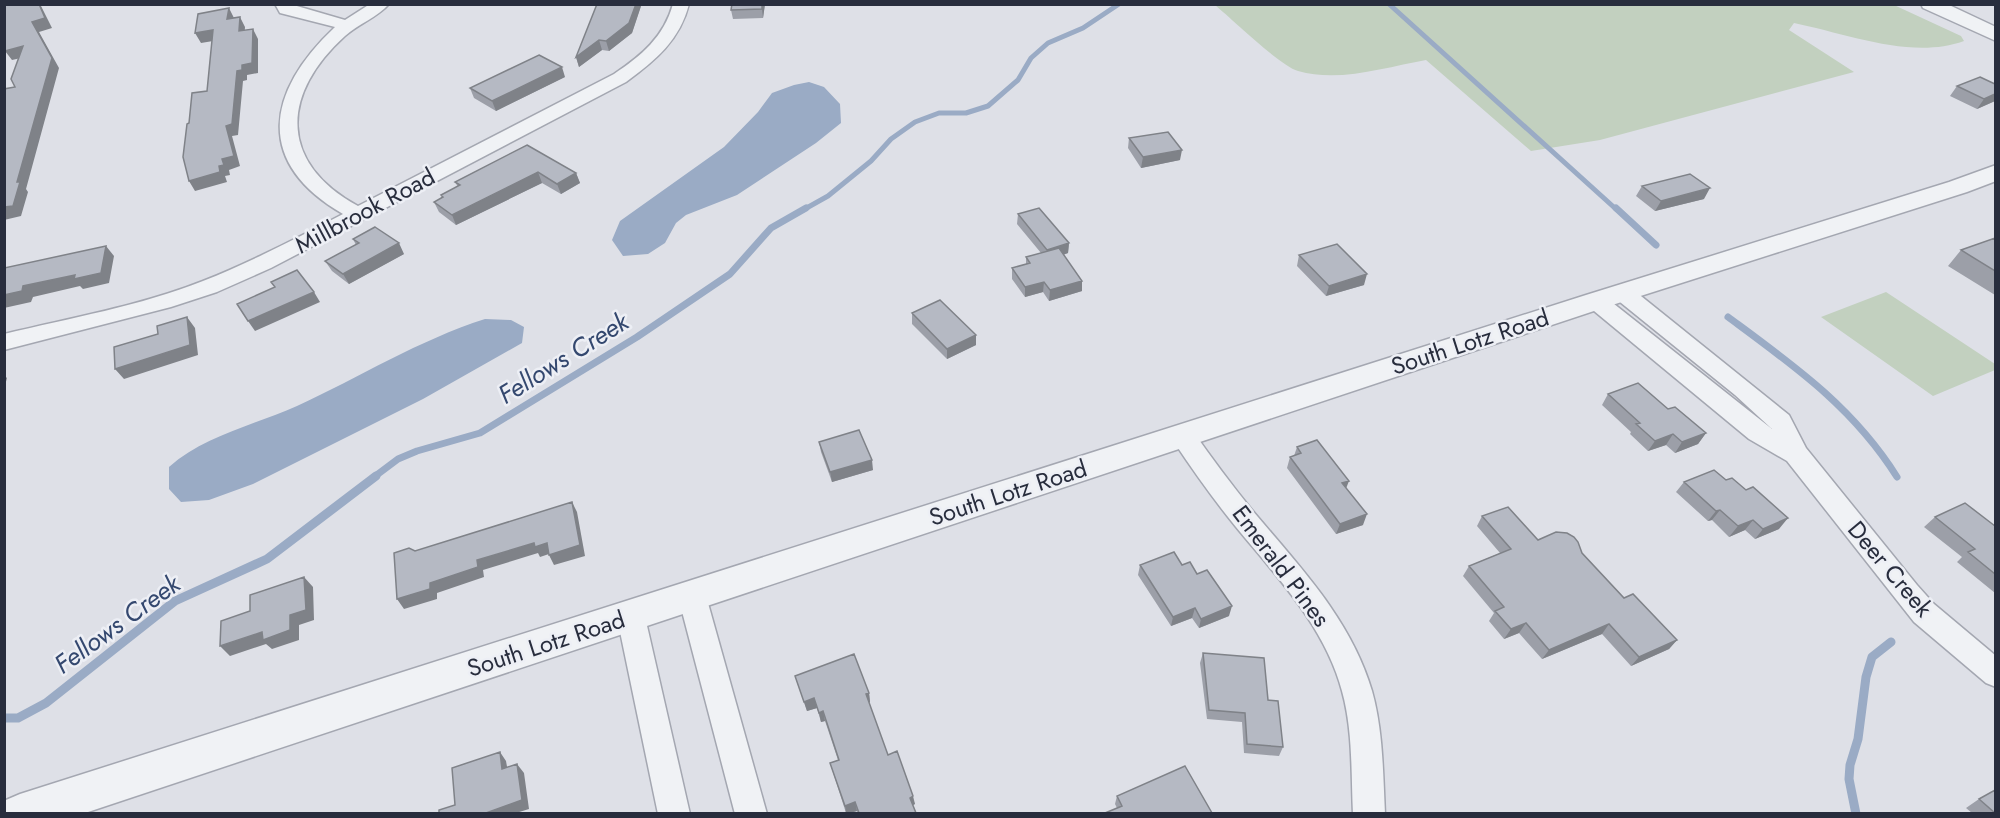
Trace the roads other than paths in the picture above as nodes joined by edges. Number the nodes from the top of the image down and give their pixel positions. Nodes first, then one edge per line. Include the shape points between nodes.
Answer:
1 (282, 4) edge
2 (681, 4) edge
3 (1930, 4) edge
4 (377, 5) edge
5 (346, 26) junction
6 (1995, 35) edge
7 (1995, 172) edge
8 (358, 214) junction
9 (1609, 297) junction
10 (4, 342) edge
11 (1183, 436) junction
12 (692, 596) junction
13 (631, 617) junction
14 (1995, 674) edge
15 (59, 807) edge
16 (20, 813) edge
17 (674, 813) edge
18 (751, 813) edge
19 (1369, 813) edge

1 - 5 street via 286,10
2 - 8 street, Millbrook Road via 677,20 658,47 620,78
3 - 6 street
4 - 5 street
5 - 8 street via 312,60 298,82 289,138 297,162 315,185
7 - 9 street, South Lotz Road
8 - 10 street, Millbrook Road via 264,264 209,287 143,308
9 - 11 street, South Lotz Road
9 - 14 street, Deer Creek via 1758,433 1796,454 1924,613
11 - 12 street, South Lotz Road
11 - 19 street, Emerald Pines via 1312,601 1345,658 1364,722
12 - 13 street, South Lotz Road
12 - 18 street
13 - 15 street, South Lotz Road
13 - 17 street
15 - 16 street, South Lotz Road

